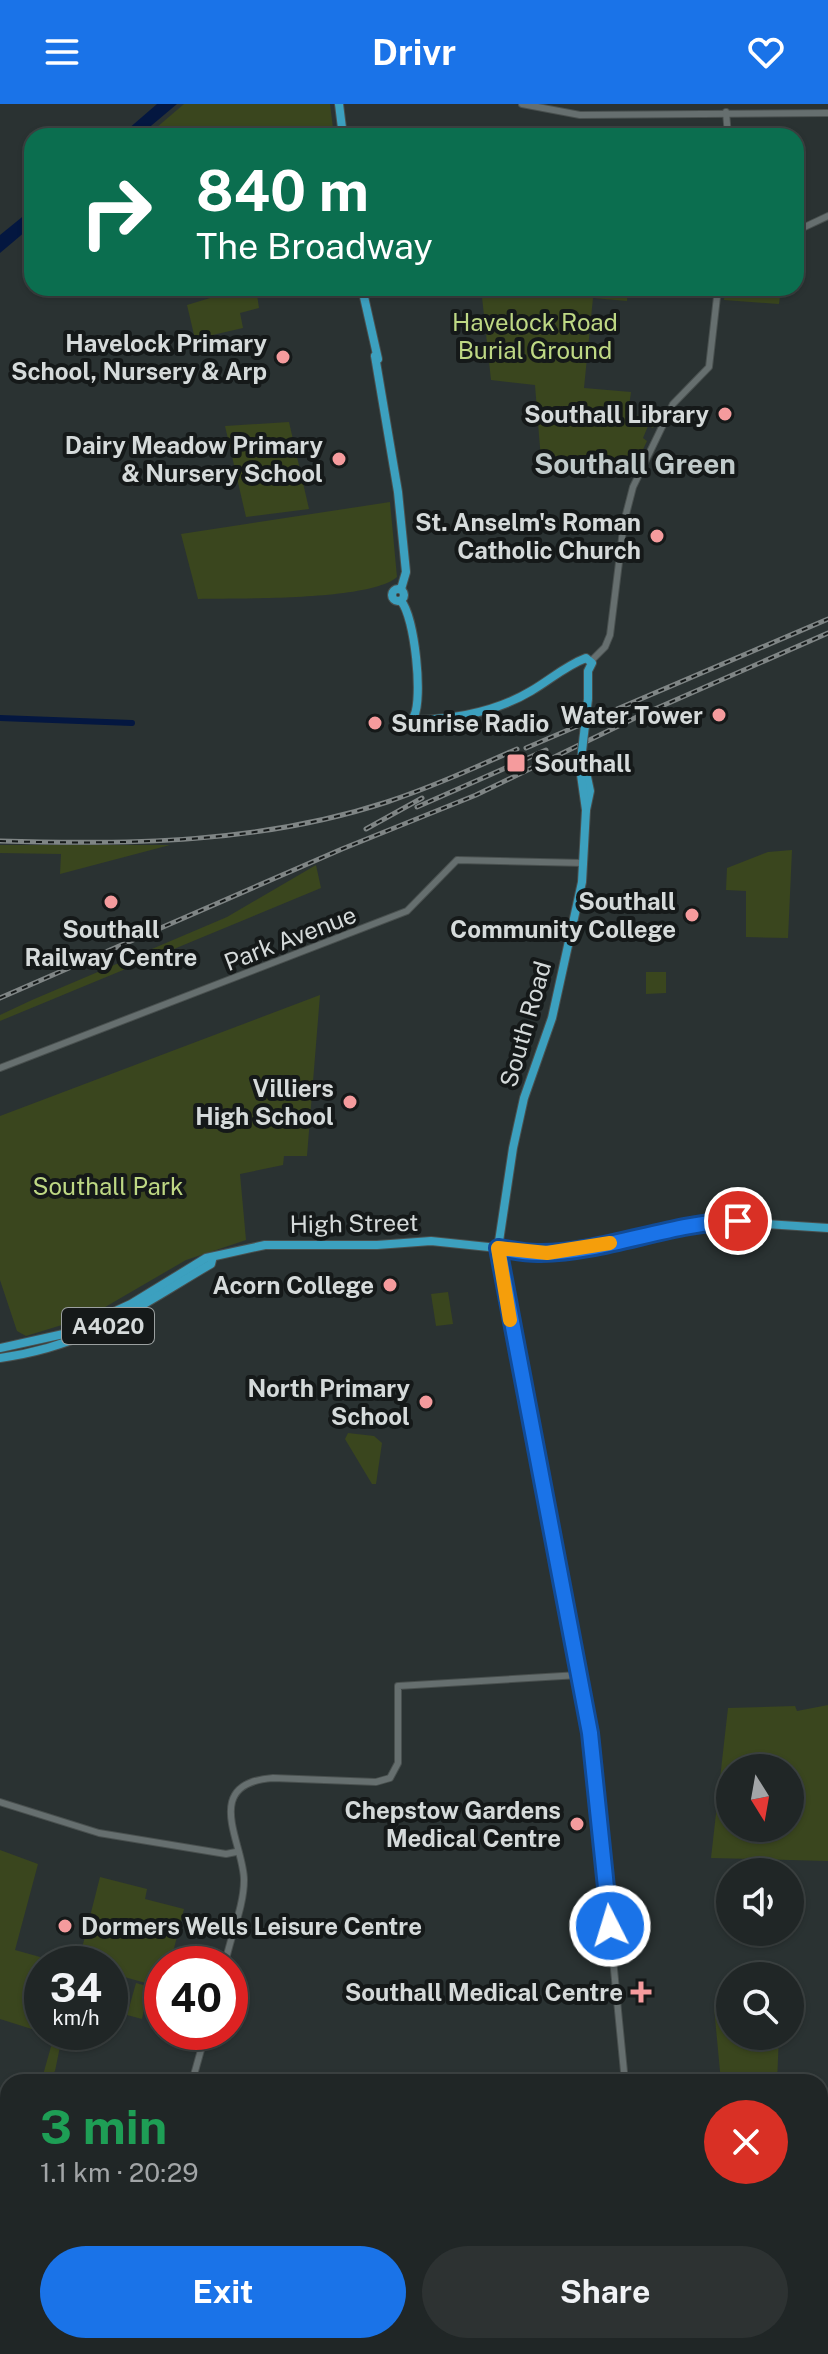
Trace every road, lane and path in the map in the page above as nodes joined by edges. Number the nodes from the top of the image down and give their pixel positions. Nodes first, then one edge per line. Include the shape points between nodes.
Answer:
1 (339, 104) edge
2 (522, 104) edge
3 (751, 106) edge
4 (760, 111) junction
5 (726, 112) junction
6 (828, 113) edge
7 (342, 128) edge
8 (727, 128) edge
9 (828, 216) edge
10 (804, 227) edge
11 (364, 296) edge
12 (717, 296) edge
13 (592, 660) joint
14 (583, 667) junction
15 (584, 863) junction
16 (0, 1068) edge
17 (828, 1228) edge
18 (498, 1248) junction
19 (212, 1260) junction
20 (118, 1310) junction
21 (122, 1320) junction
22 (0, 1348) edge
23 (0, 1358) edge
24 (579, 1675) junction
25 (0, 1802) edge
26 (236, 1852) junction
27 (229, 1946) edge
28 (201, 2050) edge
29 (194, 2074) edge
30 (624, 2074) edge

1 - 7 main road
2 - 5 street via 580,115
3 - 4 street
3 - 4 street
3 - 5 street
4 - 6 street
5 - 8 street
9 - 10 street
11 - 14 main road via 406,568 401,589 391,594 409,615 422,713 450,719 495,708
12 - 13 street via 707,371 673,404 633,487 610,635
13 - 14 main road, South Road
14 - 15 main road, South Road, bridge via 588,699 581,775
15 - 16 street, Park Avenue via 457,860 407,911
15 - 18 main road, South Road via 552,1018 513,1148
17 - 18 main road, A4020 via 719,1221 561,1252
18 - 19 main road, High Street / A4020 via 422,1241 283,1244 247,1248
18 - 24 street
19 - 20 main road, A4020 via 198,1262
19 - 21 main road, A4020
20 - 21 main road, A4020
20 - 22 main road, A4020 via 68,1333
21 - 23 main road, A4020 via 60,1345
24 - 26 street via 398,1686 398,1763 390,1778 376,1782 284,1777 249,1784 231,1811
24 - 30 street via 594,1760
25 - 26 street via 115,1836
26 - 27 street via 244,1883
28 - 29 street

